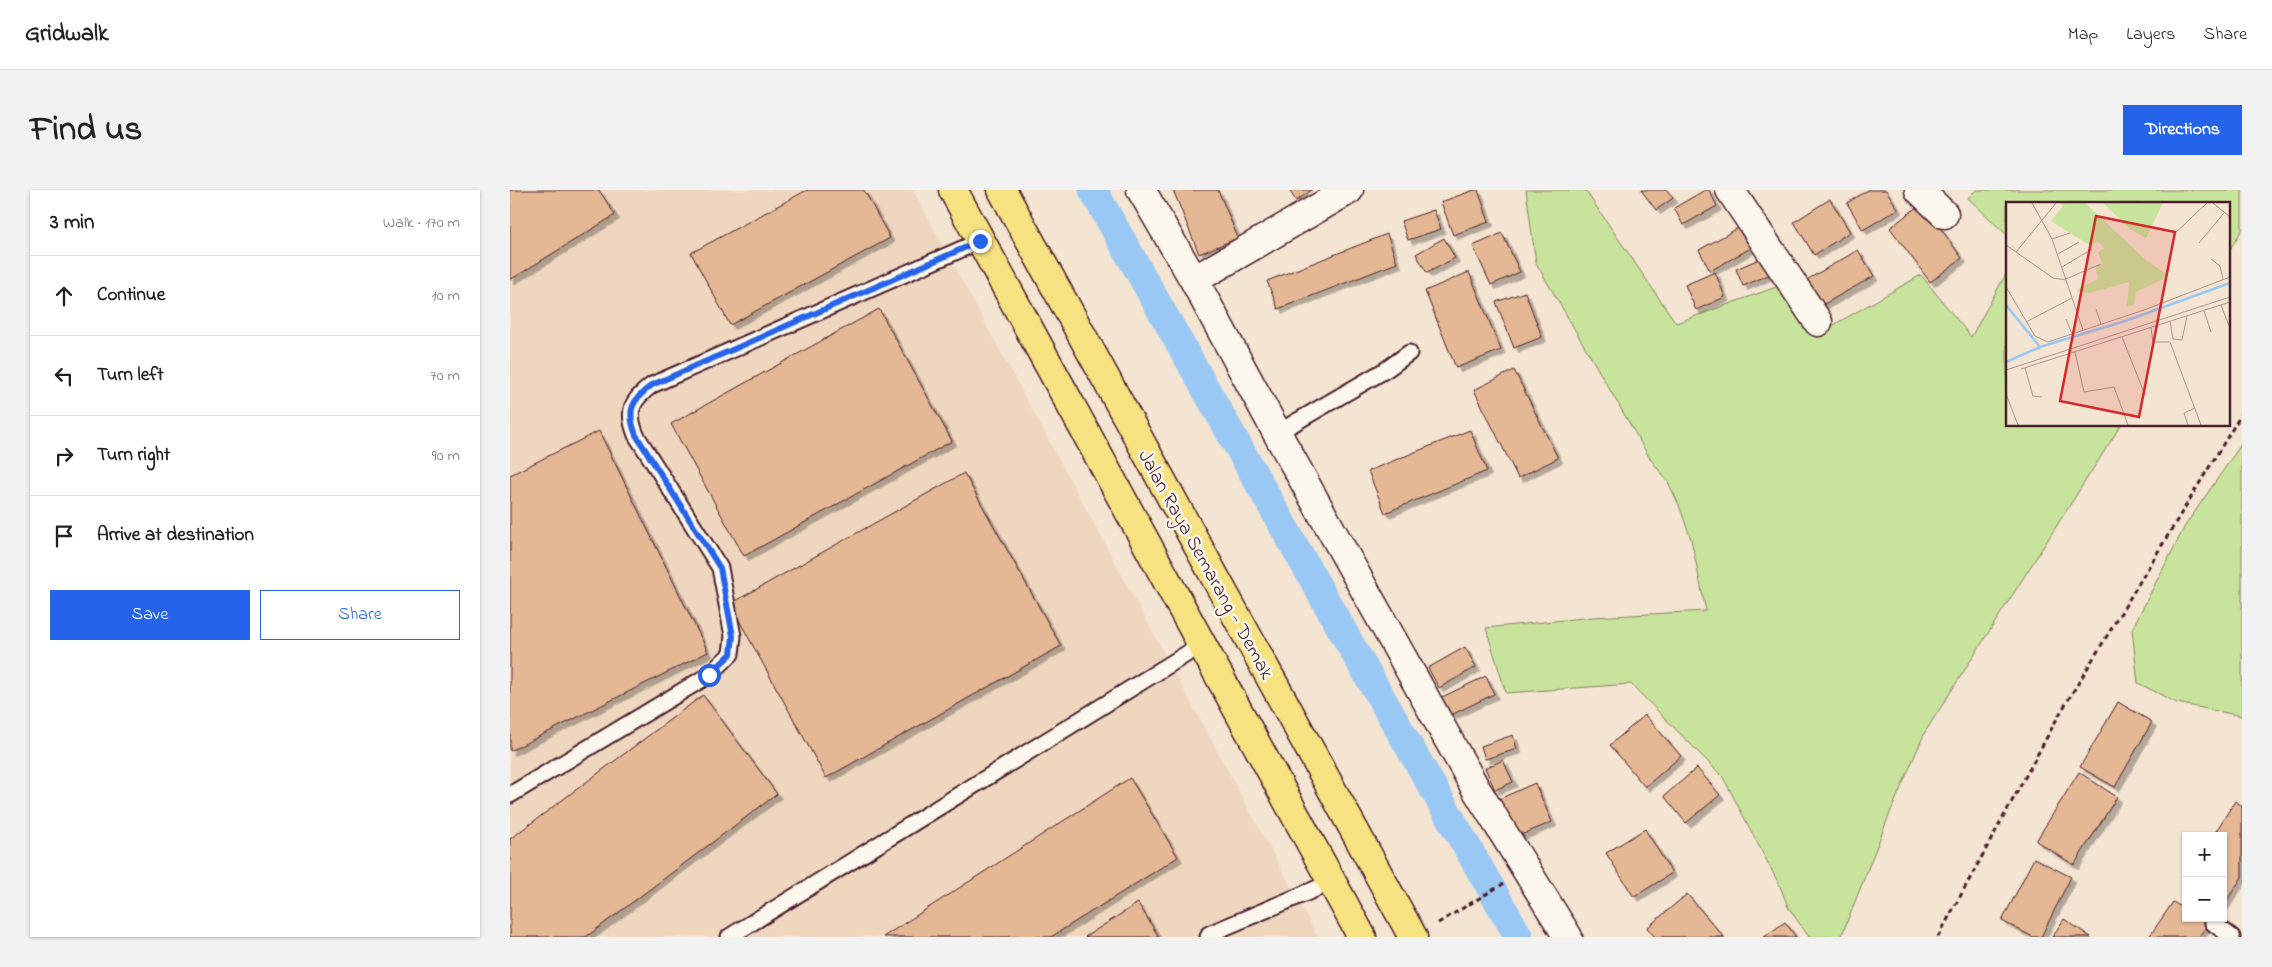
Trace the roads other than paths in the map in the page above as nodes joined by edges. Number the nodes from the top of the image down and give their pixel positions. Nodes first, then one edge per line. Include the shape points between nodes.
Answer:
1 (953, 190) edge
2 (1002, 190) edge
3 (1141, 190) edge
4 (1349, 190) edge
5 (1730, 190) edge
6 (1919, 190) edge
7 (1944, 214) dead end
8 (980, 241) junction
9 (1194, 280) junction
10 (1818, 322) dead end
11 (1409, 353) dead end
12 (1277, 433) junction
13 (1201, 645) junction
14 (510, 795) edge
15 (1332, 882) junction
16 (2213, 922) dead end
17 (729, 937) edge
18 (1208, 937) edge
19 (1362, 937) edge
20 (1413, 937) edge
21 (1568, 937) edge
22 (2232, 937) edge

1 - 8 highway
2 - 20 highway, Jalan Raya Semarang - Demak
3 - 9 street
4 - 9 street
5 - 10 street
6 - 7 street
8 - 13 highway
8 - 14 lane via 652,385 638,396 631,414 636,435 720,568 733,636 731,654 709,675
9 - 12 street
11 - 12 lane
12 - 21 street via 1476,789
13 - 15 highway
13 - 17 lane
15 - 18 lane
15 - 19 highway
16 - 22 lane

